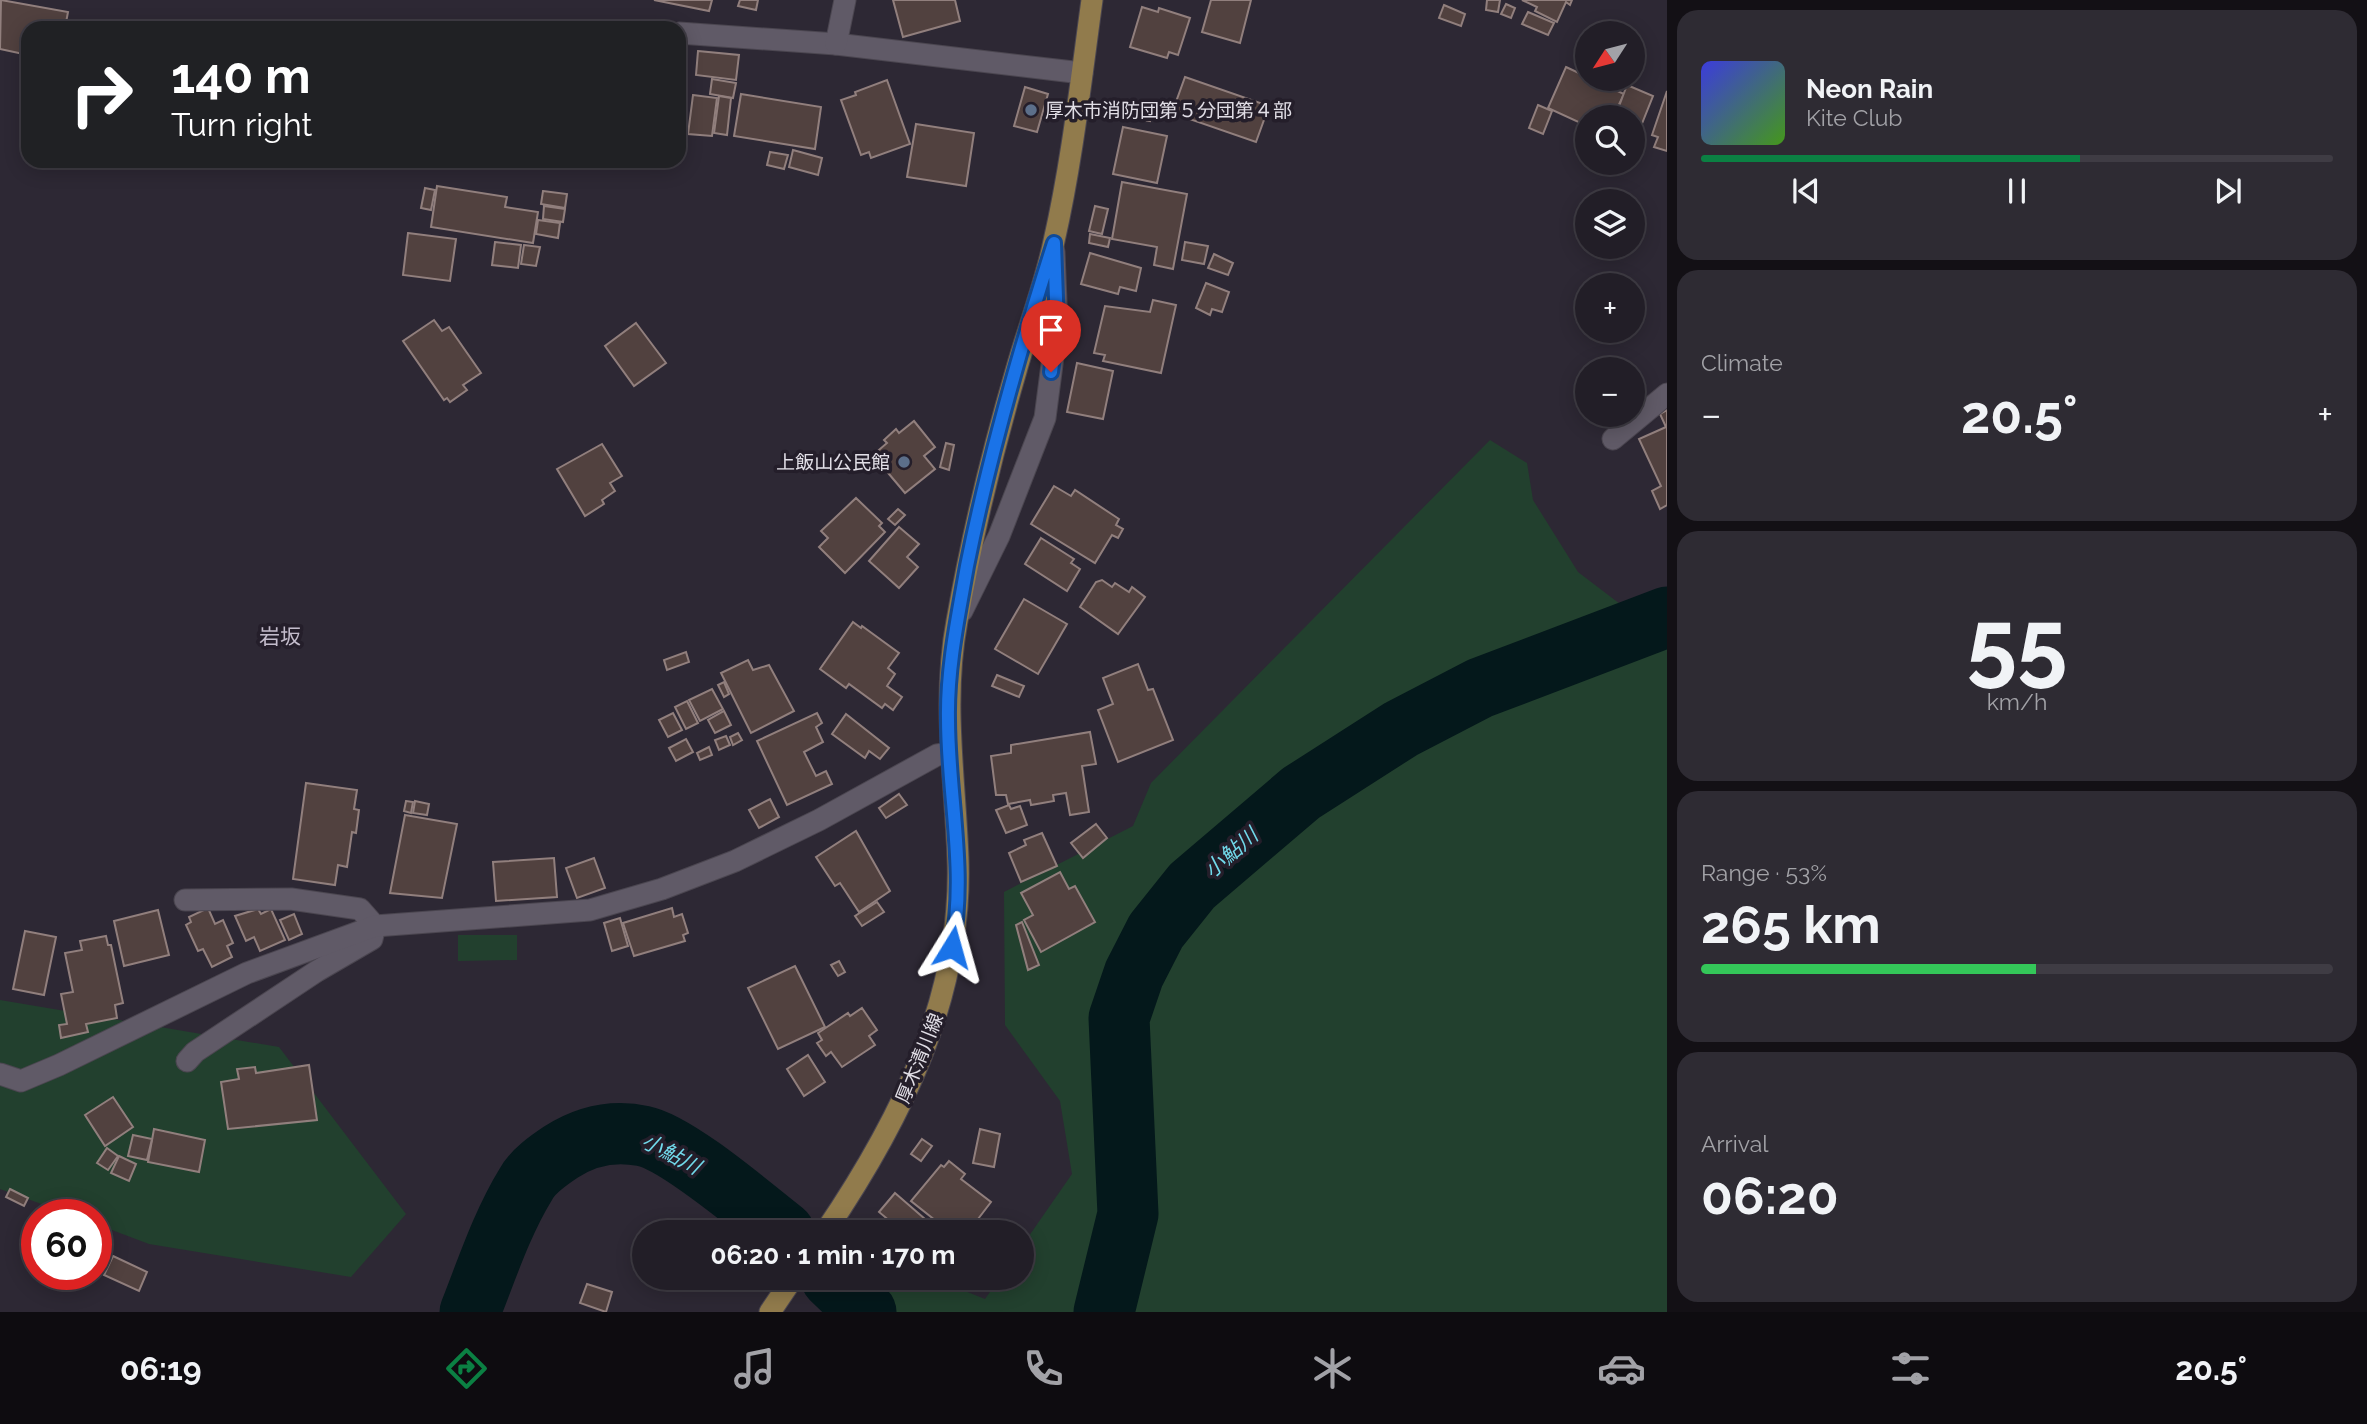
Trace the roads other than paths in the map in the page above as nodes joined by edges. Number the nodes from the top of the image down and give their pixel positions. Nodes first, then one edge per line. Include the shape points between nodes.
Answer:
1 (845, 0) edge
2 (1092, 0) edge
3 (686, 33) edge
4 (836, 44) junction
5 (1082, 73) junction
6 (1054, 243) junction
7 (1667, 394) edge
8 (1614, 439) dead end
9 (956, 625) junction
10 (951, 753) junction
11 (185, 900) dead end
12 (375, 926) junction
13 (187, 1060) dead end
14 (0, 1074) edge
15 (833, 1220) edge
16 (785, 1290) edge
17 (772, 1308) edge

1 - 4 street
2 - 5 main road, 厚木清川線
3 - 4 street
4 - 5 street
5 - 6 main road, 厚木清川線
6 - 9 main road, 厚木清川線 via 1000,424
6 - 9 street via 1057,326 1045,418 999,536
7 - 8 street
9 - 10 main road, 厚木清川線 via 948,719
10 - 12 street via 937,755 736,861 618,903 590,910
10 - 15 main road, 厚木清川線 via 958,894 939,1012 912,1083
11 - 12 street via 291,899 360,909
12 - 13 street via 372,939
12 - 14 street via 247,973 21,1081
16 - 17 main road

